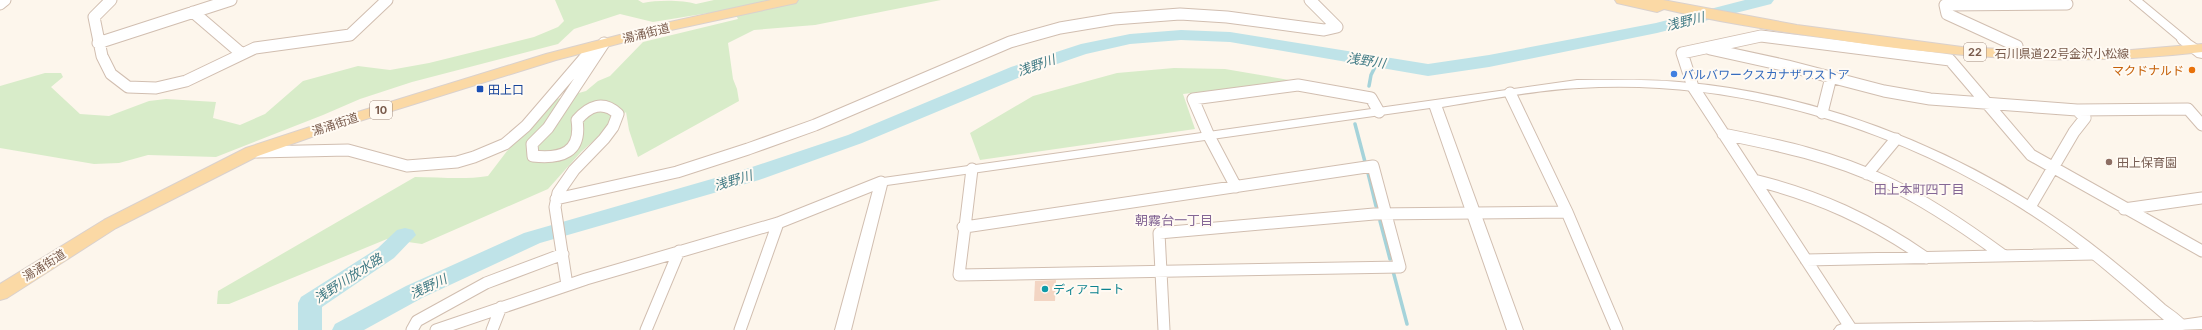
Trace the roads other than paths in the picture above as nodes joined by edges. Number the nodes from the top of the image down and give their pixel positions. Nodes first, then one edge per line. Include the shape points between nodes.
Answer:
1 (5, 0) edge
2 (111, 0) edge
3 (231, 0) edge
4 (372, 0) edge
5 (377, 0) edge
6 (387, 0) edge
7 (791, 0) edge
8 (1310, 0) edge
9 (1622, 0) edge
10 (1676, 0) edge
11 (1699, 0) edge
12 (2062, 0) edge
13 (2135, 0) edge
14 (1647, 2) edge
15 (1947, 2) edge
16 (0, 4) edge
17 (193, 12) junction
18 (1777, 18) junction
19 (98, 43) junction
20 (599, 45) junction
21 (2197, 45) edge
22 (2017, 46) junction
23 (1706, 49) junction
24 (242, 54) junction
25 (1946, 55) junction
26 (1831, 77) junction
27 (1693, 87) junction
28 (1510, 93) junction
29 (1988, 103) junction
30 (1435, 104) junction
31 (2077, 110) junction
32 (1379, 112) junction
33 (1822, 113) junction
34 (2202, 125) edge
35 (1723, 134) junction
36 (1209, 136) junction
37 (1896, 139) junction
38 (252, 152) junction
39 (2053, 168) junction
40 (972, 169) junction
41 (1867, 174) junction
42 (1754, 180) junction
43 (881, 182) junction
44 (1236, 187) junction
45 (2202, 198) edge
46 (555, 203) junction
47 (2030, 207) junction
48 (2124, 209) junction
49 (1474, 212) junction
50 (1567, 212) junction
51 (1386, 213) junction
52 (778, 223) junction
53 (963, 227) junction
54 (679, 251) junction
55 (2202, 251) edge
56 (563, 252) junction
57 (2094, 254) junction
58 (2004, 256) junction
59 (1926, 258) junction
60 (1806, 260) junction
61 (1161, 272) junction
62 (568, 285) junction
63 (0, 293) edge
64 (501, 307) junction
65 (2202, 323) edge
66 (2183, 327) edge
67 (1997, 329) edge
68 (412, 330) edge
69 (436, 330) edge
70 (492, 330) edge
71 (646, 330) edge
72 (740, 330) edge
73 (843, 330) edge
74 (1164, 330) edge
75 (1515, 330) edge
76 (1617, 330) edge
77 (1842, 330) edge
78 (1852, 330) edge

1 - 16 street
2 - 19 street via 94,17
3 - 17 street
4 - 5 street
6 - 24 street via 350,35 270,45
7 - 20 main road, 湯涌街道 / 10
8 - 46 street via 1337,28 1324,30 1234,17 1180,14 1114,19 1053,29 1010,42 815,125 748,149 677,172
9 - 14 main road, 22
10 - 18 main road, 22
11 - 18 main road, 22
12 - 15 street via 2067,4
13 - 21 street
14 - 25 main road, 石川県道22号金沢小松線 / 22 via 1751,25
15 - 22 street via 1947,14
17 - 19 street
17 - 24 street
18 - 22 main road, 石川県道22号金沢小松線 / 22 via 1899,37
19 - 24 street via 104,60 114,76 126,86 152,89 184,81
20 - 38 main road, 湯涌街道 / 10 via 544,59
20 - 38 street via 526,126 505,144 474,157 457,162 407,166 348,150
20 - 46 street via 548,128 532,144 533,156 546,159 562,156 576,143 580,128 577,120 584,111 604,105 612,107 618,114 615,125 607,137 579,164 562,186
21 - 22 main road, 石川県道22号金沢小松線 / 22
21 - 25 main road, 石川県道22号金沢小松線 / 22 via 2090,55
23 - 25 street via 1761,36
23 - 26 street
23 - 27 street via 1682,53
25 - 29 street
26 - 29 street via 1884,91 1930,99
26 - 33 street
27 - 28 street via 1629,82 1585,84
27 - 33 street via 1748,94
27 - 35 street
28 - 30 street
28 - 50 street
29 - 31 street
29 - 39 street via 2031,155
30 - 32 street
30 - 49 street
31 - 34 street via 2188,109
31 - 39 street via 2085,118
32 - 36 street
32 - 36 street via 1371,98 1298,85 1193,99
33 - 37 street
35 - 41 street via 1776,144
35 - 42 street
36 - 40 street
36 - 44 street
37 - 41 street
37 - 47 street via 1956,165
38 - 63 main road, 湯涌街道 / 10 via 110,224
39 - 47 street
39 - 48 street
40 - 43 street
40 - 53 street
41 - 58 street via 1904,191 1966,228
42 - 59 street via 1812,196 1850,211 1894,235
42 - 60 street
43 - 52 street
43 - 73 street
44 - 51 street via 1373,166
44 - 53 street
45 - 48 street
46 - 56 street
47 - 57 street
48 - 55 street
49 - 50 street
49 - 51 street
49 - 75 street
50 - 76 street
51 - 61 street via 1159,233
51 - 61 street via 1400,267
52 - 54 street
52 - 72 street
53 - 61 street via 958,275
54 - 62 street
54 - 71 street
56 - 62 street
56 - 68 street via 486,283 416,321
57 - 58 street
57 - 66 street
58 - 59 street
59 - 60 street
60 - 78 street
61 - 74 street
62 - 64 street
64 - 69 street
64 - 70 street
65 - 66 main road
66 - 67 street
67 - 78 street
77 - 78 street

